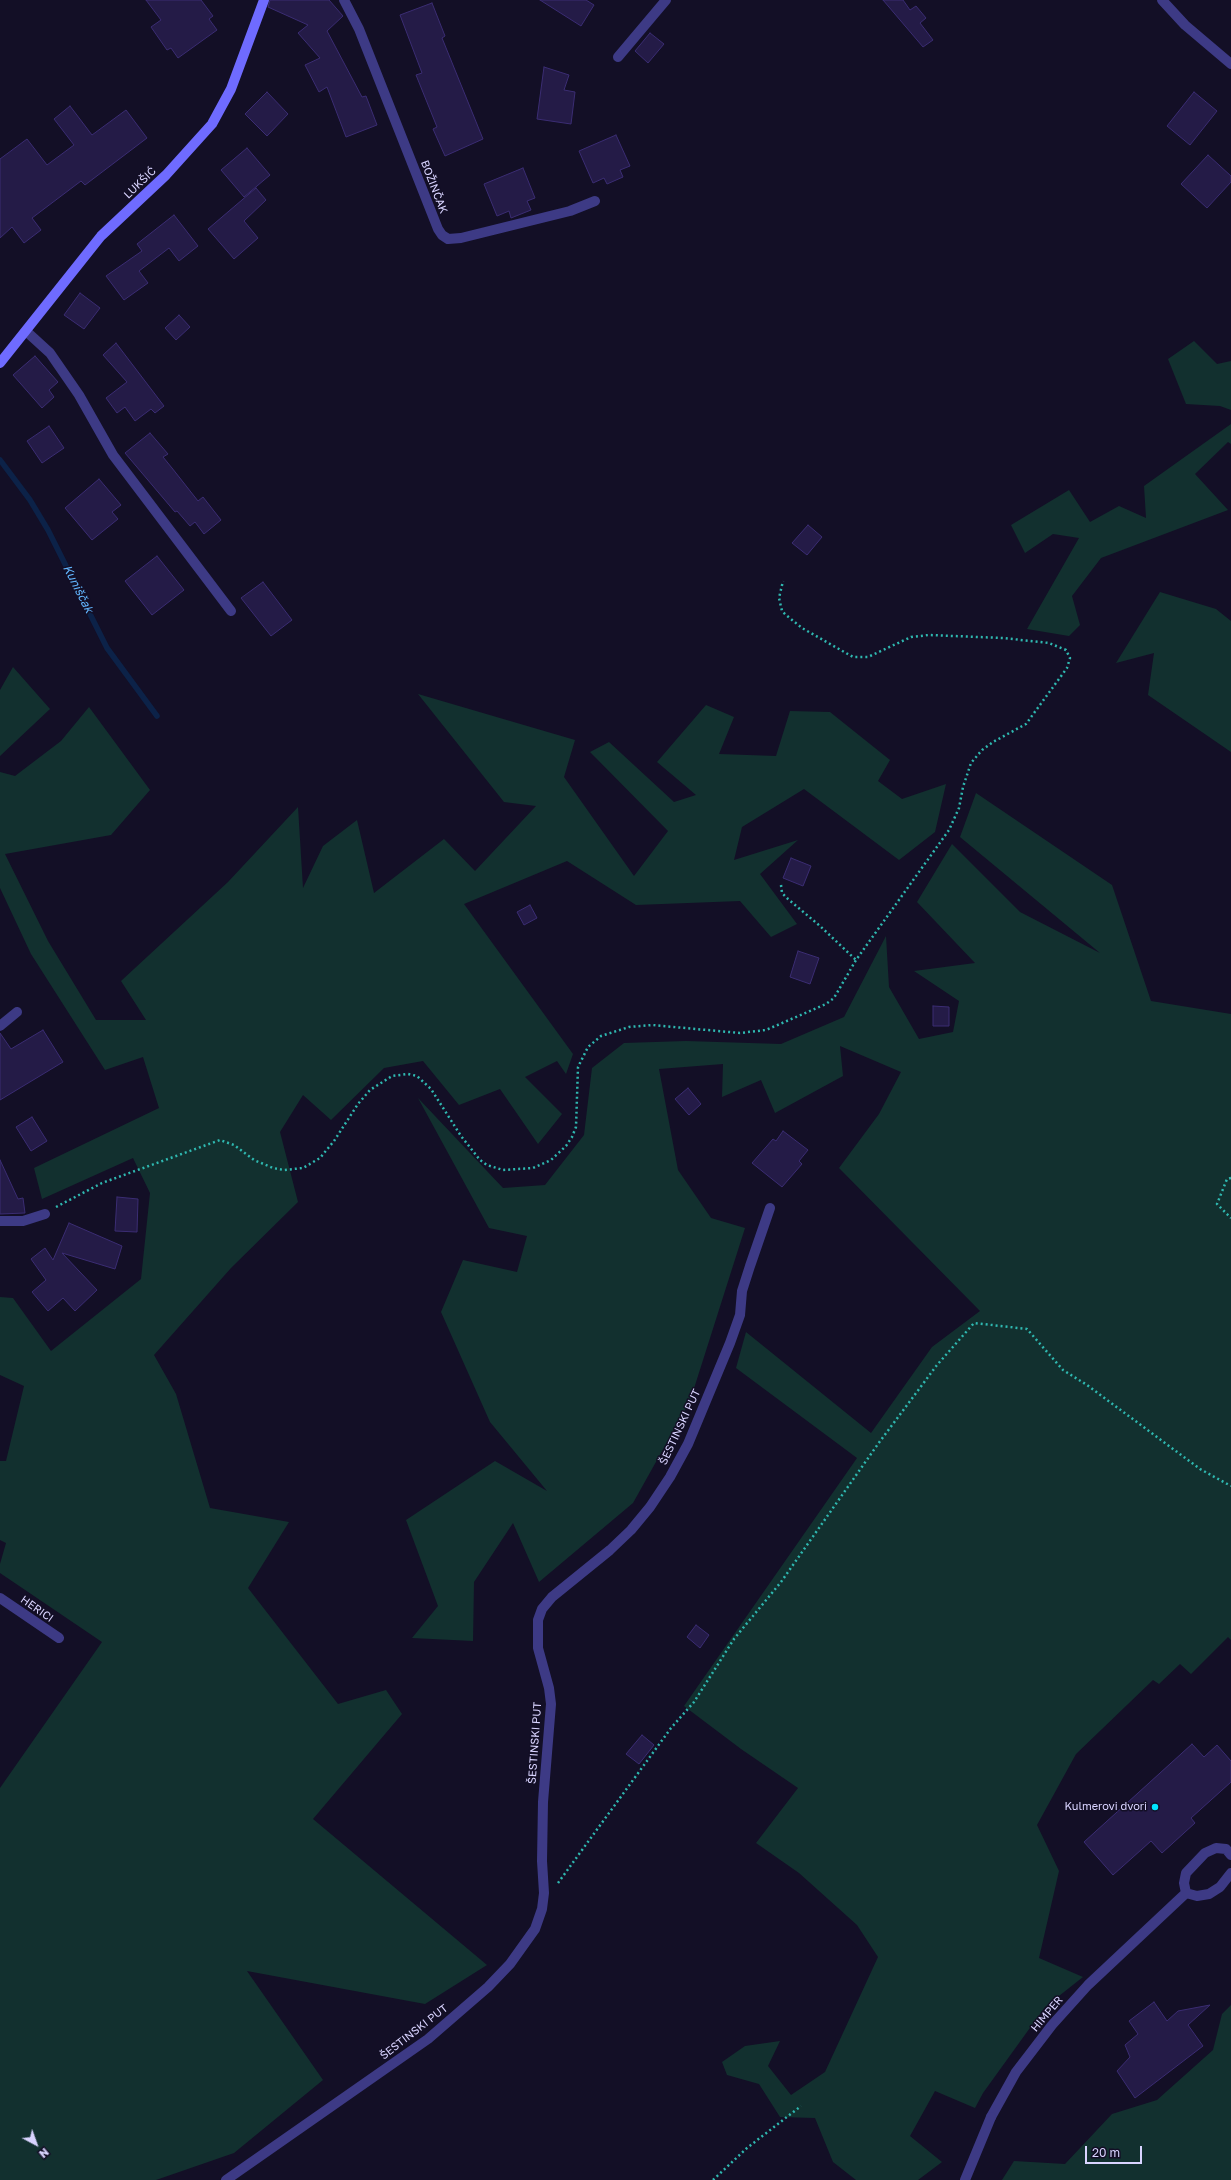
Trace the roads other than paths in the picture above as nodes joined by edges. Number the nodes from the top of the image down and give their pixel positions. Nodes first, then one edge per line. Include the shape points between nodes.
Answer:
1 (264, 0) edge
2 (344, 0) edge
3 (666, 0) edge
4 (1162, 0) edge
5 (618, 57) dead end
6 (1231, 64) edge
7 (595, 201) dead end
8 (26, 332) junction
9 (1, 360) edge
10 (231, 611) dead end
11 (17, 1012) dead end
12 (0, 1026) edge
13 (770, 1208) dead end
14 (45, 1214) road end
15 (0, 1221) edge
16 (0, 1598) edge
17 (59, 1638) dead end
18 (1231, 1855) edge
19 (1231, 1873) edge
20 (1186, 1893) junction
21 (226, 2180) edge
22 (965, 2180) edge

1 - 8 main road, LUKŠIĆ via 232,90 212,124 166,175 102,236
2 - 7 street, BOŽINČAK via 356,22 442,235 448,238 461,238 570,211
3 - 5 street
4 - 6 street via 1191,31
8 - 9 main road, LUKŠIĆ
8 - 10 street via 50,353 79,395 113,456
11 - 12 street
13 - 21 street, ŠESTINSKI PUT via 742,1291 740,1316 730,1343 688,1444 670,1477 631,1530 552,1597 542,1609 538,1620 538,1648 551,1704 543,1802 544,1893 535,1929 510,1964 488,1987 428,2039
14 - 15 street via 24,1221
16 - 17 street, HERICI
18 - 20 street via 1226,1849 1216,1848 1205,1852 1186,1872
19 - 20 street via 1209,1894 1197,1896
20 - 22 street, HIMPER via 1088,1985 1052,2025 1016,2072 990,2117

